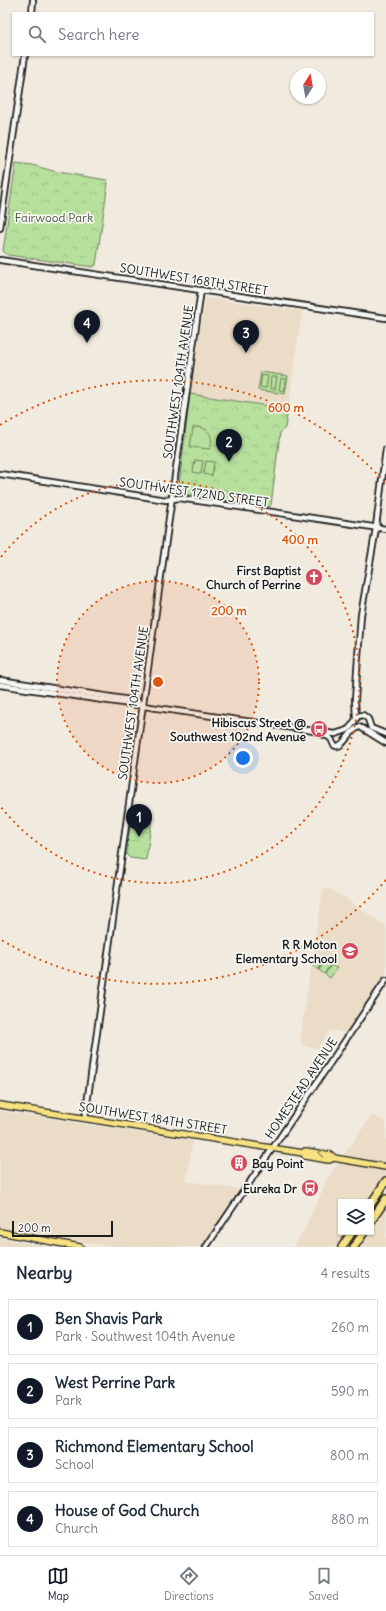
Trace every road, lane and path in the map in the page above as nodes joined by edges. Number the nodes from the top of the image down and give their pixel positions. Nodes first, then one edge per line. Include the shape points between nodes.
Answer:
1 (34, 0) edge
2 (32, 12) edge
3 (25, 56) edge
4 (0, 228) edge
5 (0, 260) edge
6 (201, 290) junction
7 (386, 318) edge
8 (386, 449) edge
9 (0, 474) edge
10 (172, 499) junction
11 (375, 528) junction
12 (386, 529) edge
13 (0, 680) edge
14 (0, 684) edge
15 (356, 695) junction
16 (142, 705) junction
17 (363, 715) junction
18 (356, 719) junction
19 (368, 723) junction
20 (361, 727) junction
21 (318, 732) junction
22 (335, 734) junction
23 (341, 734) junction
24 (386, 734) edge
25 (332, 740) junction
26 (345, 741) junction
27 (386, 743) edge
28 (386, 980) edge
29 (0, 1105) edge
30 (85, 1118) junction
31 (272, 1148) junction
32 (386, 1167) edge
33 (386, 1181) edge
34 (374, 1199) edge
35 (386, 1199) edge
36 (374, 1217) edge
37 (0, 1232) edge
38 (350, 1235) edge
39 (362, 1235) edge
40 (80, 1247) edge
41 (206, 1247) edge
42 (342, 1247) edge
43 (354, 1247) edge

1 - 2 street
3 - 4 street
5 - 6 street, SOUTHWEST 168TH STREET
6 - 7 street, SOUTHWEST 168TH STREET
6 - 10 street, SOUTHWEST 104TH AVENUE
8 - 11 street
9 - 10 street, SOUTHWEST 172ND STREET
10 - 11 street, SOUTHWEST 172ND STREET
10 - 16 street, SOUTHWEST 104TH AVENUE
11 - 12 street, SOUTHWEST 172ND STREET
11 - 15 street via 361,615
13 - 16 street via 137,701
14 - 16 street via 135,706
15 - 17 street
15 - 18 street
16 - 21 street
16 - 30 street, SOUTHWEST 104TH AVENUE
17 - 18 street
17 - 19 street via 368,719
18 - 20 street via 356,724
18 - 23 street via 350,728
19 - 20 street
19 - 24 street via 376,731
20 - 26 street via 350,733
20 - 27 street
21 - 22 street
21 - 25 street
22 - 23 street
22 - 25 street
23 - 26 street
25 - 26 street via 334,745 339,746
28 - 31 street, HOMESTEAD AVENUE
29 - 30 main road, SOUTHWEST 184TH STREET
30 - 31 main road, SOUTHWEST 184TH STREET
31 - 32 main road, SOUTHWEST 184TH STREET via 303,1153 305,1156
31 - 41 street, HOMESTEAD AVENUE
33 - 34 highway
35 - 36 highway
37 - 40 main road
38 - 42 highway
39 - 43 highway

